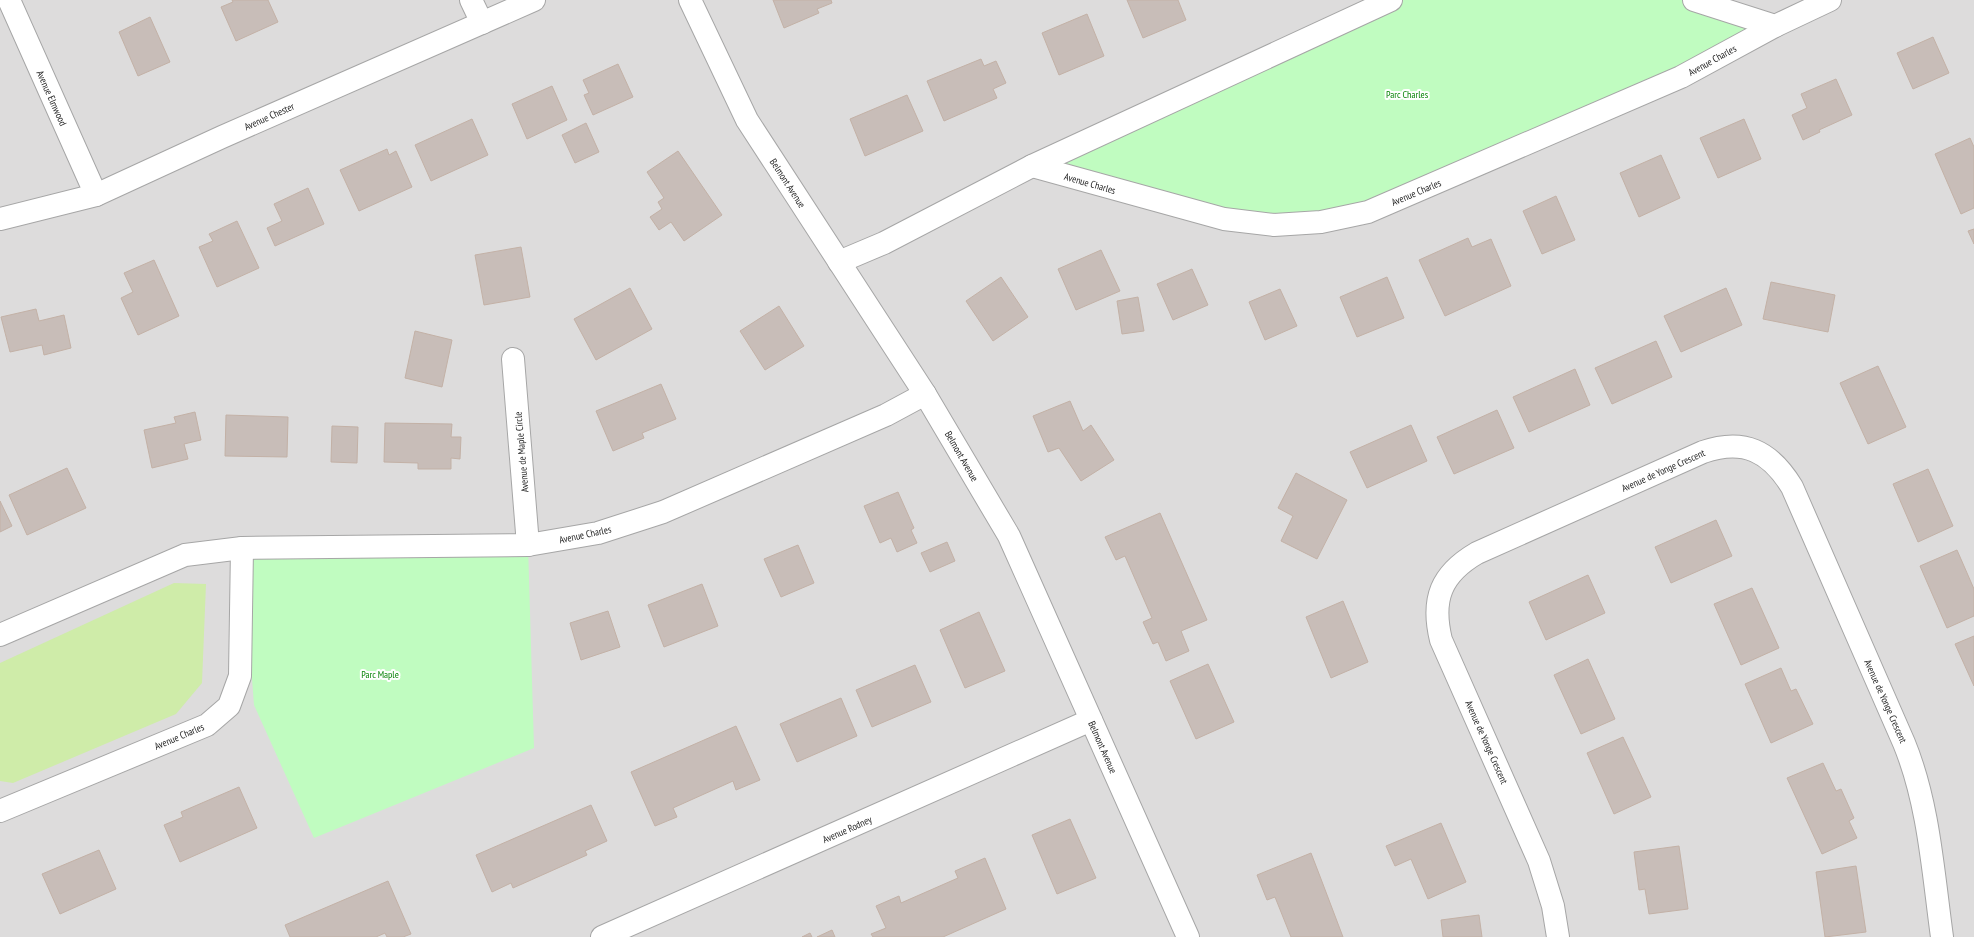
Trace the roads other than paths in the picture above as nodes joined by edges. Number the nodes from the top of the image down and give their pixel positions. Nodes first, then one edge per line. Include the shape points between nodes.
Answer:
1 (9, 0) edge
2 (471, 0) edge
3 (534, 0) edge
4 (690, 0) edge
5 (1391, 0) edge
6 (1694, 0) edge
7 (1830, 0) edge
8 (482, 23) junction
9 (1775, 26) junction
10 (1032, 166) junction
11 (96, 195) junction
12 (0, 219) edge
13 (840, 262) junction
14 (514, 359) dead end
15 (925, 394) junction
16 (528, 545) junction
17 (242, 548) junction
18 (0, 635) edge
19 (1091, 720) junction
20 (0, 811) edge
21 (602, 937) edge
22 (1188, 937) edge
23 (1558, 937) edge
24 (1942, 937) edge

1 - 11 street, Avenue Elmwood
2 - 8 street
3 - 8 street, Avenue Chester
4 - 13 street, Belmont Avenue via 747,120
5 - 10 street
6 - 9 street
7 - 9 street, Avenue Charles
8 - 11 street, Avenue Chester
9 - 10 street, Avenue Charles via 1652,90 1368,212 1321,222 1274,225 1224,219
10 - 13 street via 884,243
11 - 12 street, Avenue Chester
13 - 15 street, Belmont Avenue
14 - 16 street, Avenue de Maple Circle
15 - 16 street, Avenue Charles via 886,415 663,512 598,533
15 - 19 street, Belmont Avenue via 1009,536
16 - 17 street, Avenue Charles
17 - 18 street, Avenue Charles via 185,555
17 - 20 street, Avenue Charles via 240,676 229,706 207,725
19 - 21 street, Avenue Rodney
19 - 22 street, Belmont Avenue
23 - 24 street, Avenue de Yonge Crescent via 1553,906 1539,861 1441,640 1436,609 1439,595 1452,571 1477,553 1703,452 1719,446 1732,445 1760,452 1772,460 1792,487 1901,736 1914,769 1923,806

